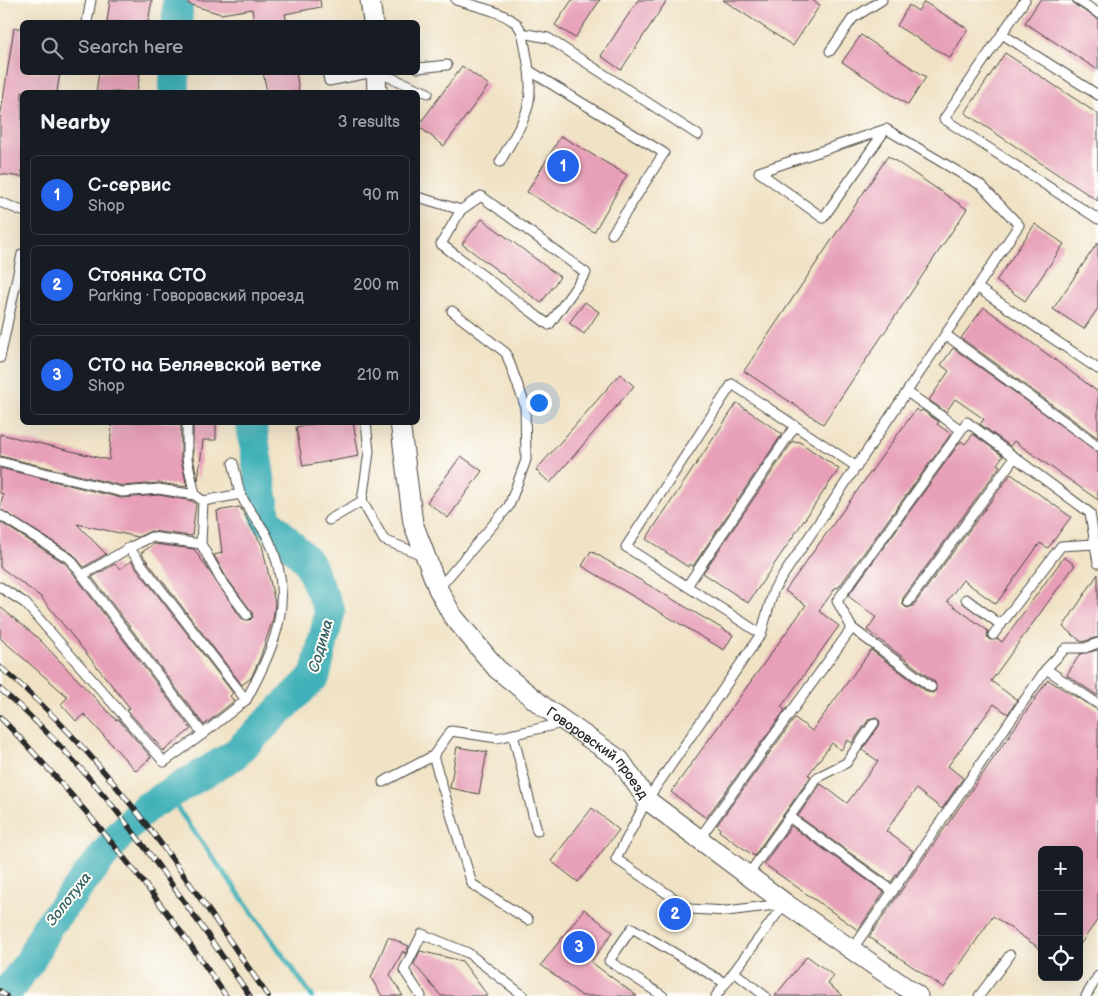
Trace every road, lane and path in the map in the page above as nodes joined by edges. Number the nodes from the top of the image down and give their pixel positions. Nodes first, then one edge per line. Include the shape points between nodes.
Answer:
1 (92, 0) edge
2 (370, 0) edge
3 (456, 0) edge
4 (882, 0) edge
5 (1025, 0) edge
6 (1078, 0) edge
7 (1098, 13) edge
8 (87, 20) edge
9 (373, 20) edge
10 (522, 33) junction
11 (1002, 34) junction
12 (830, 51) dead end
13 (447, 66) dead end
14 (420, 68) edge
15 (530, 70) junction
16 (328, 75) edge
17 (360, 75) edge
18 (376, 75) edge
19 (383, 75) edge
20 (377, 90) edge
21 (428, 93) dead end
22 (1098, 95) edge
23 (886, 129) junction
24 (698, 135) dead end
25 (500, 162) dead end
26 (420, 198) edge
27 (0, 202) edge
28 (20, 209) edge
29 (461, 210) junction
30 (1098, 219) edge
31 (612, 234) dead end
32 (20, 263) edge
33 (978, 288) junction
34 (452, 311) dead end
35 (946, 335) junction
36 (0, 358) edge
37 (1098, 368) edge
38 (907, 392) junction
39 (187, 425) edge
40 (366, 425) edge
41 (400, 425) edge
42 (795, 426) junction
43 (961, 430) junction
44 (1098, 446) edge
45 (1015, 457) junction
46 (0, 462) edge
47 (233, 464) dead end
48 (857, 466) junction
49 (240, 494) junction
50 (195, 495) junction
51 (203, 501) junction
52 (362, 501) junction
53 (0, 515) edge
54 (328, 520) dead end
55 (201, 544) junction
56 (1094, 544) junction
57 (130, 548) junction
58 (425, 556) junction
59 (1098, 563) edge
60 (83, 575) junction
61 (687, 586) junction
62 (0, 587) edge
63 (438, 589) junction
64 (966, 599) dead end
65 (908, 602) dead end
66 (247, 615) dead end
67 (1001, 625) junction
68 (852, 628) junction
69 (762, 634) junction
70 (993, 635) dead end
71 (1098, 643) edge
72 (1046, 669) junction
73 (931, 687) dead end
74 (246, 700) junction
75 (1098, 704) edge
76 (566, 722) junction
77 (874, 723) dead end
78 (203, 734) junction
79 (513, 734) junction
80 (434, 756) junction
81 (383, 782) dead end
82 (647, 800) junction
83 (789, 817) junction
84 (537, 832) dead end
85 (699, 838) junction
86 (748, 875) junction
87 (893, 891) junction
88 (785, 903) junction
89 (528, 920) dead end
90 (852, 950) junction
91 (1010, 955) dead end
92 (734, 972) junction
93 (1098, 976) edge
94 (726, 984) junction
95 (421, 996) edge
96 (524, 996) edge
97 (663, 996) edge
98 (716, 996) edge
99 (765, 996) edge
100 (918, 996) edge
101 (979, 996) edge
102 (1086, 996) edge

1 - 8 lane
2 - 9 street
3 - 10 lane via 502,15 514,21
4 - 12 lane via 853,18
5 - 11 lane
6 - 7 lane
10 - 15 lane
10 - 24 lane via 548,38
11 - 22 lane
11 - 30 lane via 944,119
13 - 14 lane
15 - 25 lane via 529,108
15 - 31 lane via 664,153
16 - 17 lane via 329,81
18 - 20 street
19 - 21 lane
23 - 23 lane via 823,218 759,172 832,147
23 - 33 lane via 982,186 1019,225
26 - 29 lane
27 - 28 lane
29 - 29 lane via 441,244 549,325 586,274 481,196
32 - 36 lane
33 - 35 lane
33 - 37 lane
34 - 63 lane via 506,353 525,405 526,460 509,506
35 - 38 lane
35 - 44 lane
38 - 43 lane
38 - 48 lane
39 - 50 lane via 187,459
40 - 52 lane via 369,452
41 - 58 street, Говоровский проезд via 413,524
42 - 48 lane
42 - 61 lane
42 - 61 lane via 732,384 626,547
43 - 45 lane via 967,422
43 - 68 lane via 837,601
45 - 56 lane via 1090,513
45 - 65 lane
46 - 50 lane via 122,492 159,490
47 - 49 lane
48 - 69 lane via 774,589
49 - 51 lane
49 - 74 lane via 274,551 281,584 276,639
50 - 51 lane
51 - 55 lane
52 - 54 lane
52 - 58 lane via 384,540
53 - 60 lane via 70,559
55 - 57 lane via 151,537
55 - 66 lane via 221,580
56 - 59 lane
56 - 67 lane via 1061,546
57 - 60 lane
57 - 74 lane
58 - 63 street, Говоровский проезд
60 - 78 lane
61 - 69 lane
62 - 78 lane via 25,603 164,762
63 - 76 street, Говоровский проезд via 452,615 497,669
64 - 67 lane
67 - 70 lane
68 - 73 lane
68 - 85 lane
69 - 82 lane
71 - 72 lane via 1085,648 1066,648
72 - 75 lane
72 - 87 lane
74 - 78 lane
76 - 79 lane
76 - 82 street, Говоровский проезд via 620,760
77 - 83 lane via 846,763 818,777
79 - 80 lane via 496,738 450,731
79 - 84 lane
80 - 81 lane
80 - 89 lane via 472,884
82 - 85 street, Говоровский проезд
82 - 88 lane via 616,859 690,909 727,911
83 - 86 lane
83 - 87 lane
85 - 86 street, Говоровский проезд
86 - 88 street, Говоровский проезд
87 - 90 lane
88 - 90 street, Говоровский проезд
88 - 92 lane
90 - 100 street, Говоровский проезд
91 - 101 lane
92 - 94 lane
92 - 99 lane
93 - 102 lane
94 - 97 lane via 632,928 609,961
94 - 98 lane
95 - 96 lane via 404,970 422,934 468,953

